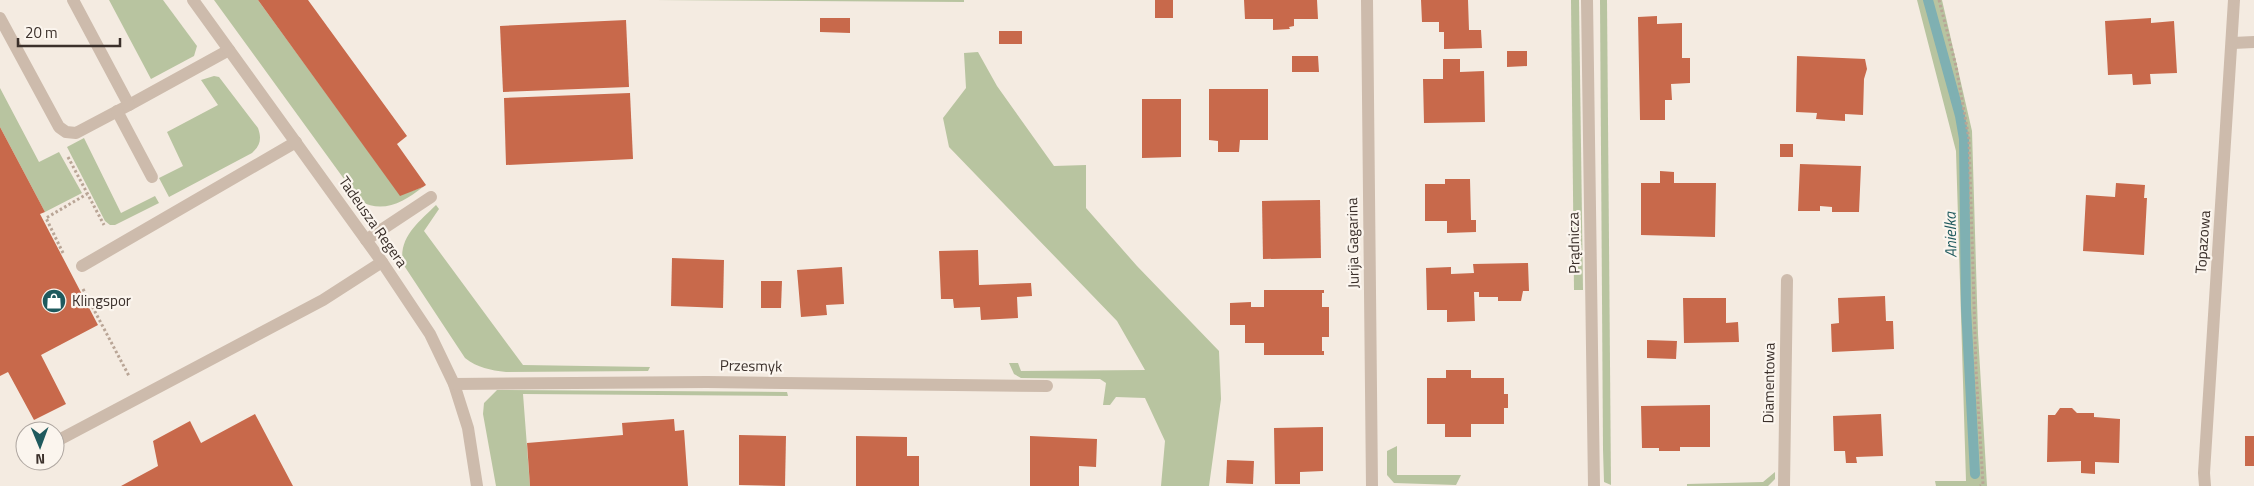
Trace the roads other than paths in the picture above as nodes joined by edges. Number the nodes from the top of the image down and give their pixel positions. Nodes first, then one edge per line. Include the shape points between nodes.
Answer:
1 (73, 0) edge
2 (193, 0) edge
3 (1367, 0) edge
4 (1587, 0) edge
5 (2234, 0) edge
6 (0, 18) edge
7 (2233, 42) junction
8 (2254, 42) edge
9 (229, 50) junction
10 (123, 108) junction
11 (296, 142) junction
12 (152, 176) dead end
13 (431, 197) dead end
14 (366, 240) junction
15 (382, 262) junction
16 (82, 266) dead end
17 (1787, 280) dead end
18 (454, 384) junction
19 (1047, 386) dead end
20 (65, 437) edge
21 (477, 486) edge
22 (1372, 486) edge
23 (1594, 486) edge
24 (1784, 486) edge
25 (2205, 486) edge

1 - 10 street
2 - 9 street, Tadeusza Regera
3 - 22 street, Jurija Gagarina
4 - 23 street, Prądnicza
5 - 7 street, Topazowa
6 - 10 street via 59,127 76,133
7 - 8 street
7 - 25 street, Topazowa
9 - 10 street
9 - 11 street, Tadeusza Regera
10 - 12 street
11 - 14 street, Tadeusza Regera
11 - 16 street
13 - 14 street
14 - 15 street, Tadeusza Regera
15 - 18 street, Tadeusza Regera via 430,334
15 - 20 street via 323,300
17 - 24 street, Diamentowa
18 - 19 street, Przesmyk via 707,382
18 - 21 street, Tadeusza Regera via 468,428

